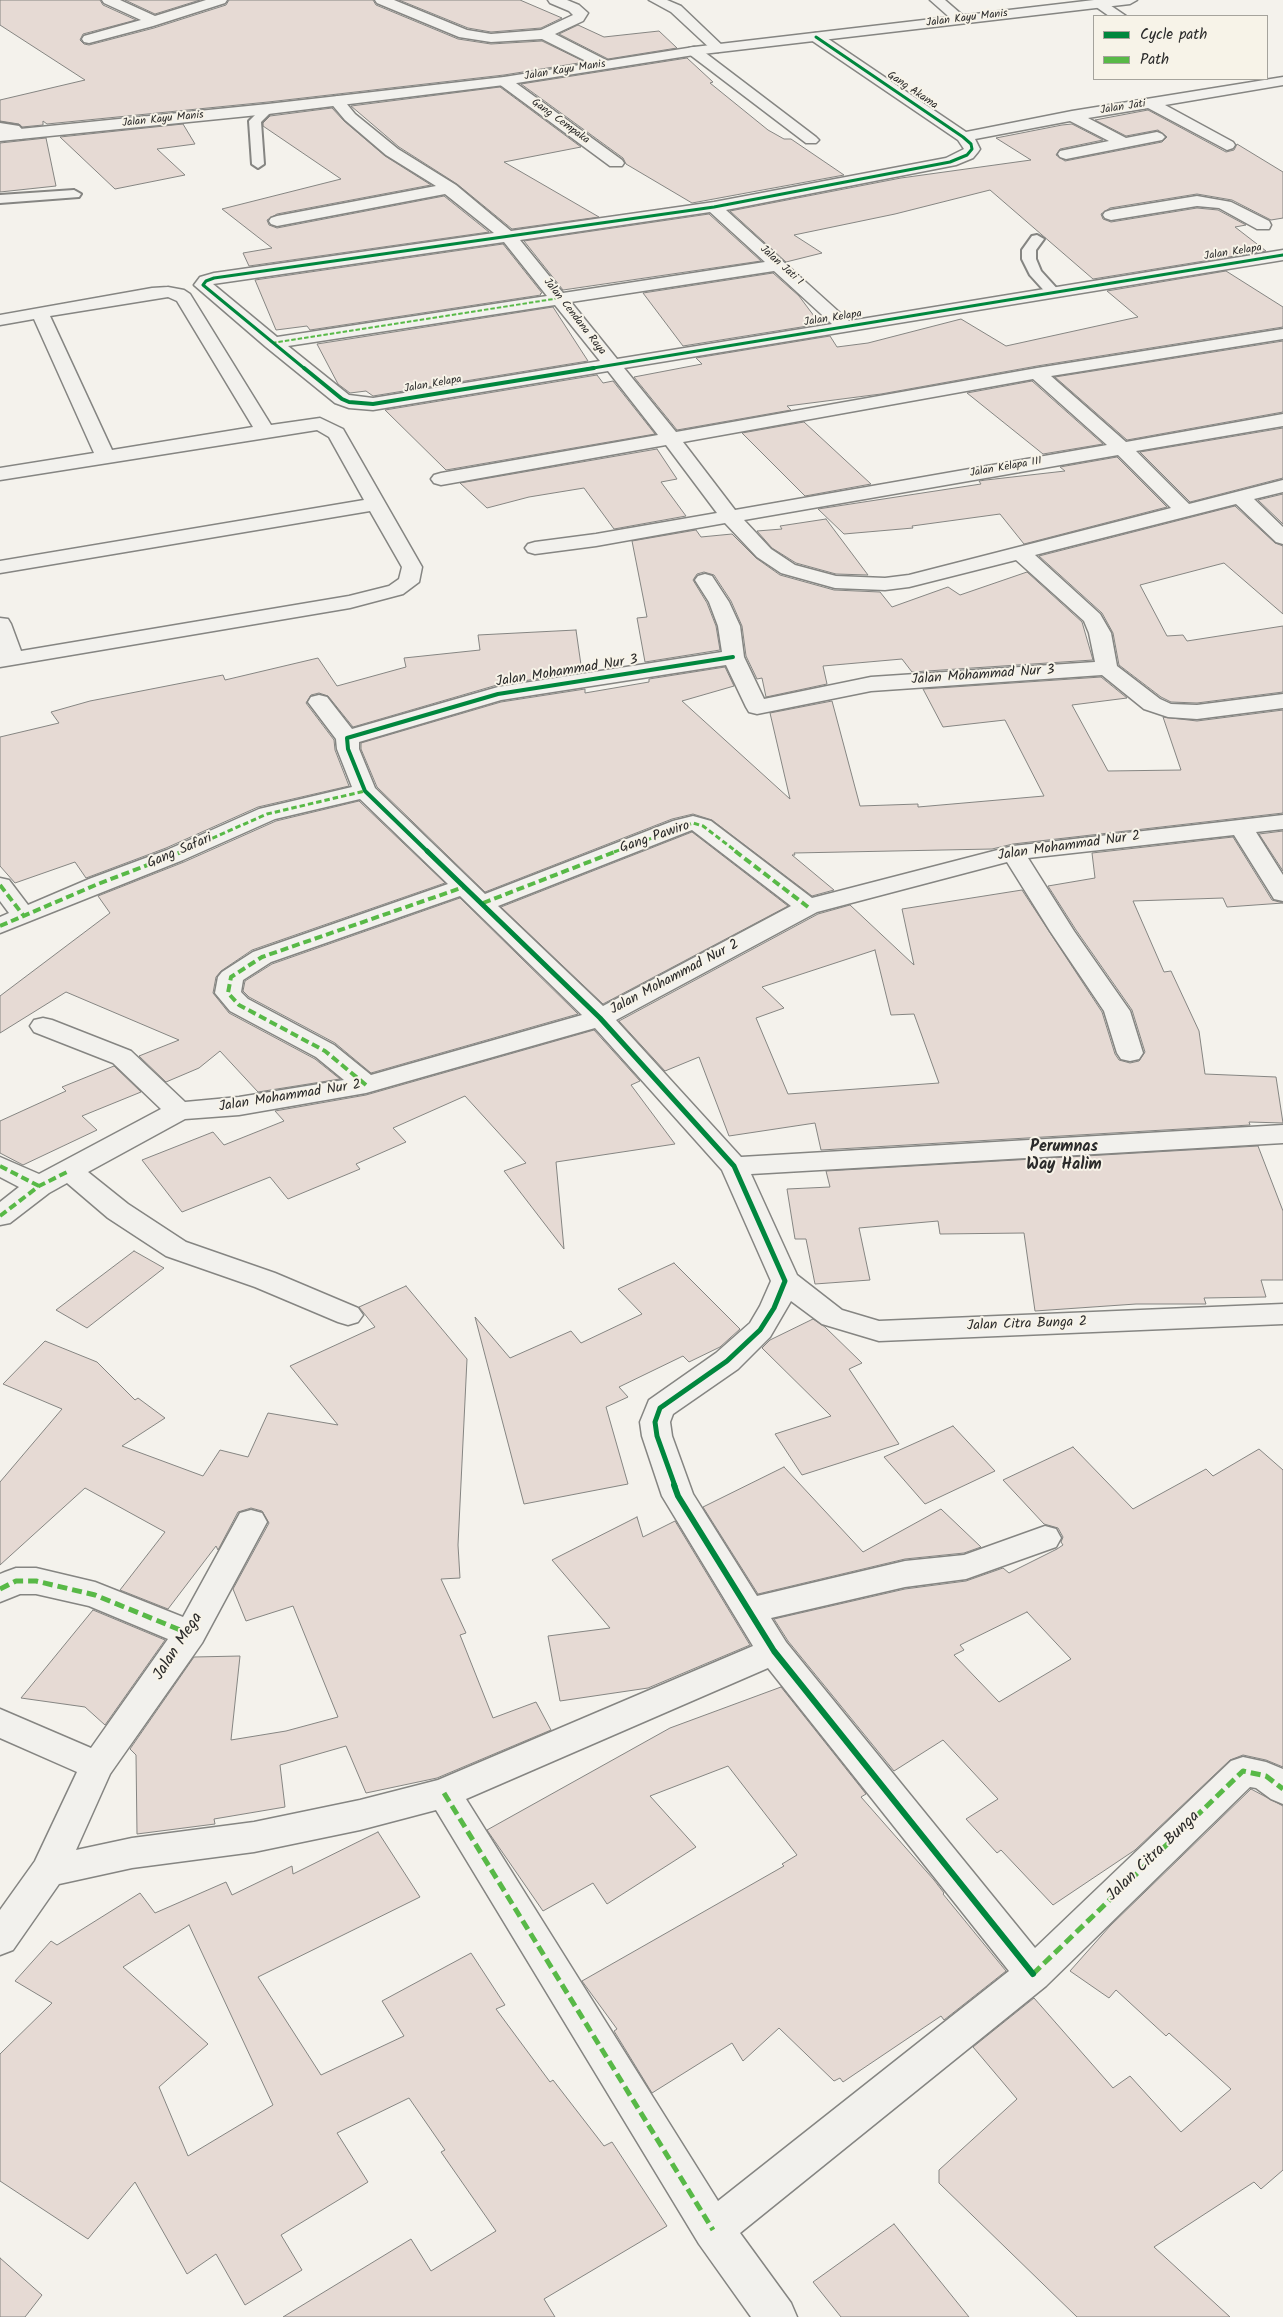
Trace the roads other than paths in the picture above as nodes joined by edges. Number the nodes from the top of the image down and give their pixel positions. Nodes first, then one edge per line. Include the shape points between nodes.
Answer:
1 (109, 0) edge
2 (220, 0) edge
3 (382, 0) edge
4 (555, 0) edge
5 (656, 0) edge
6 (937, 0) edge
7 (1130, 0) edge
8 (1099, 4) junction
9 (1118, 15) edge
10 (961, 20) junction
11 (154, 21) junction
12 (544, 34) junction
13 (816, 37) junction
14 (89, 38) dead end
15 (718, 48) junction
16 (694, 51) junction
17 (605, 65) junction
18 (504, 80) junction
19 (1283, 81) edge
20 (337, 101) junction
21 (1152, 104) junction
22 (268, 110) junction
23 (1072, 116) junction
24 (0, 127) edge
25 (21, 134) junction
26 (0, 136) edge
27 (963, 137) junction
28 (1157, 137) dead end
29 (811, 140) dead end
30 (1124, 143) junction
31 (1227, 145) dead end
32 (1066, 154) dead end
33 (616, 163) dead end
34 (258, 164) dead end
35 (450, 188) junction
36 (74, 194) dead end
37 (0, 199) edge
38 (714, 207) junction
39 (1110, 215) dead end
40 (277, 221) dead end
41 (1272, 228) dead end
42 (510, 238) junction
43 (1037, 239) dead end
44 (1283, 255) edge
45 (780, 265) junction
46 (1054, 293) junction
47 (560, 298) junction
48 (40, 314) junction
49 (0, 320) edge
50 (846, 326) junction
51 (1283, 334) edge
52 (272, 342) junction
53 (611, 364) junction
54 (1038, 373) junction
55 (1283, 420) edge
56 (266, 431) junction
57 (671, 438) junction
58 (1122, 448) junction
59 (106, 455) junction
60 (0, 474) edge
61 (441, 479) dead end
62 (1283, 486) edge
63 (1241, 498) junction
64 (378, 504) junction
65 (1186, 512) junction
66 (730, 516) junction
67 (1283, 538) edge
68 (535, 548) dead end
69 (1022, 554) junction
70 (0, 567) edge
71 (705, 580) dead end
72 (0, 624) edge
73 (733, 657) junction
74 (6, 659) edge
75 (1107, 668) junction
76 (1283, 701) edge
77 (319, 702) dead end
78 (347, 738) junction
79 (365, 791) junction
80 (1283, 822) edge
81 (1241, 827) junction
82 (1013, 852) junction
83 (0, 885) edge
84 (1283, 894) edge
85 (473, 895) junction
86 (808, 907) junction
87 (23, 915) junction
88 (0, 926) edge
89 (600, 1018) junction
90 (43, 1026) dead end
91 (1130, 1053) dead end
92 (366, 1085) junction
93 (179, 1111) junction
94 (1283, 1134) edge
95 (0, 1166) edge
96 (734, 1166) junction
97 (69, 1171) junction
98 (38, 1186) junction
99 (0, 1216) edge
100 (785, 1281) junction
101 (1283, 1314) edge
102 (348, 1315) dead end
103 (251, 1522) dead end
104 (1045, 1538) dead end
105 (0, 1589) edge
106 (748, 1611) junction
107 (190, 1634) junction
108 (774, 1651) junction
109 (0, 1723) edge
110 (98, 1766) junction
111 (1283, 1789) edge
112 (444, 1793) junction
113 (48, 1870) junction
114 (0, 1939) edge
115 (1033, 1974) junction
116 (713, 2230) junction
117 (776, 2317) edge

1 - 11 street
2 - 11 street
3 - 12 street via 464,34 491,38
4 - 12 street via 582,13
5 - 15 street via 676,9
6 - 10 street
7 - 8 street, Jalan Kayu Manis
8 - 9 street
8 - 10 street, Jalan Kayu Manis
10 - 13 street, Jalan Kayu Manis
11 - 14 street
12 - 17 street
13 - 15 street, Jalan Kayu Manis
13 - 27 street, Gang Akama
15 - 16 street, Jalan Kayu Manis
16 - 17 street, Jalan Kayu Manis
16 - 29 street
17 - 18 street, Jalan Kayu Manis
18 - 20 street, Jalan Kayu Manis
18 - 33 street, Gang Cempaka
19 - 21 street, Jalan Jati
20 - 22 street, Jalan Kayu Manis
20 - 35 street, Jalan Cendana Raya via 350,117 392,152
21 - 23 street, Jalan Jati
21 - 31 street
22 - 25 street, Jalan Kayu Manis
22 - 34 lane via 255,122
23 - 27 street, Jalan Jati
23 - 30 street
24 - 25 lane
25 - 26 street, Jalan Kayu Manis
27 - 38 street via 972,149 967,155 950,162
28 - 30 street
30 - 32 street
35 - 40 street
35 - 42 street, Jalan Cendana Raya
36 - 37 lane
38 - 42 street
38 - 45 street, Jalan Jati I
39 - 41 street via 1197,201 1213,202
42 - 47 street, Jalan Cendana Raya
42 - 52 street, Jalan Kelapa via 206,281 205,289
43 - 46 lane via 1029,250 1029,259 1035,272
44 - 46 street, Jalan Kelapa
45 - 47 street
45 - 50 street, Jalan Jati I
46 - 50 street, Jalan Kelapa
47 - 52 street
47 - 53 street, Jalan Cendana Raya
48 - 49 street
48 - 56 street via 152,293 178,294 184,298
48 - 59 street
50 - 53 street, Jalan Kelapa
51 - 54 street
52 - 53 street, Jalan Kelapa via 342,399 365,404
53 - 57 street, Jalan Cendana Raya
54 - 57 street
54 - 58 street
55 - 58 street, Jalan Kelapa III
56 - 59 street
56 - 64 street via 314,424 331,428
57 - 61 street
57 - 66 street, Jalan Cendana Raya
58 - 65 street
58 - 66 street, Jalan Kelapa III
59 - 60 street
62 - 63 street, Jalan Cendana Raya
63 - 65 street, Jalan Cendana Raya
63 - 67 street
64 - 70 street
64 - 74 street via 412,567 409,582 396,590 350,602
65 - 69 street, Jalan Cendana Raya
66 - 68 street, Jalan Kelapa III
66 - 69 street, Jalan Cendana Raya via 764,553 780,564 835,582 885,584 909,581
69 - 75 street via 1092,618 1100,633
71 - 73 street via 729,626
72 - 74 street
73 - 75 street, Jalan Mohammad Nur 3 via 757,707 871,684
73 - 78 street, Jalan Mohammad Nur 3 via 498,694
75 - 76 street via 1152,704 1168,710 1197,712
77 - 78 street
78 - 79 street via 348,749
79 - 85 street
79 - 87 street, Gang Safari via 267,814 175,855
80 - 81 street, Jalan Mohammad Nur 2
81 - 82 street, Jalan Mohammad Nur 2
81 - 84 street
82 - 86 street, Jalan Mohammad Nur 2
82 - 91 street via 1117,1011
83 - 87 street
85 - 86 street, Gang Pawiro via 693,823 703,826
85 - 89 street
85 - 92 street via 262,956 231,977 228,993 239,1005 325,1051
86 - 89 street, Jalan Mohammad Nur 2
87 - 88 street, Gang Safari
89 - 92 street, Jalan Mohammad Nur 2
89 - 96 street
90 - 93 street via 122,1057
92 - 93 street, Jalan Mohammad Nur 2 via 239,1106
93 - 97 street, Jalan Mohammad Nur 2
94 - 96 street
95 - 98 street
96 - 100 street
97 - 98 street, Jalan Mohammad Nur 2
97 - 102 street via 118,1211 176,1249 264,1280
98 - 99 street, Jalan Mohammad Nur 2
100 - 101 street, Jalan Citra Bunga 2 via 832,1317 879,1332
100 - 106 street via 760,1330 727,1361 660,1408 655,1422 678,1496
103 - 107 street, Jalan Mega
104 - 106 street via 966,1567 904,1574
105 - 107 street via 16,1581 36,1582 95,1595
106 - 108 street
107 - 110 street, Jalan Mega
108 - 112 street
108 - 115 street
109 - 110 street
110 - 113 street, Jalan Mega
111 - 115 street, Jalan Citra Bunga via 1266,1776 1243,1772
112 - 113 street via 264,1835 132,1853
112 - 116 street
113 - 114 street, Jalan Mega
115 - 116 street
116 - 117 street

